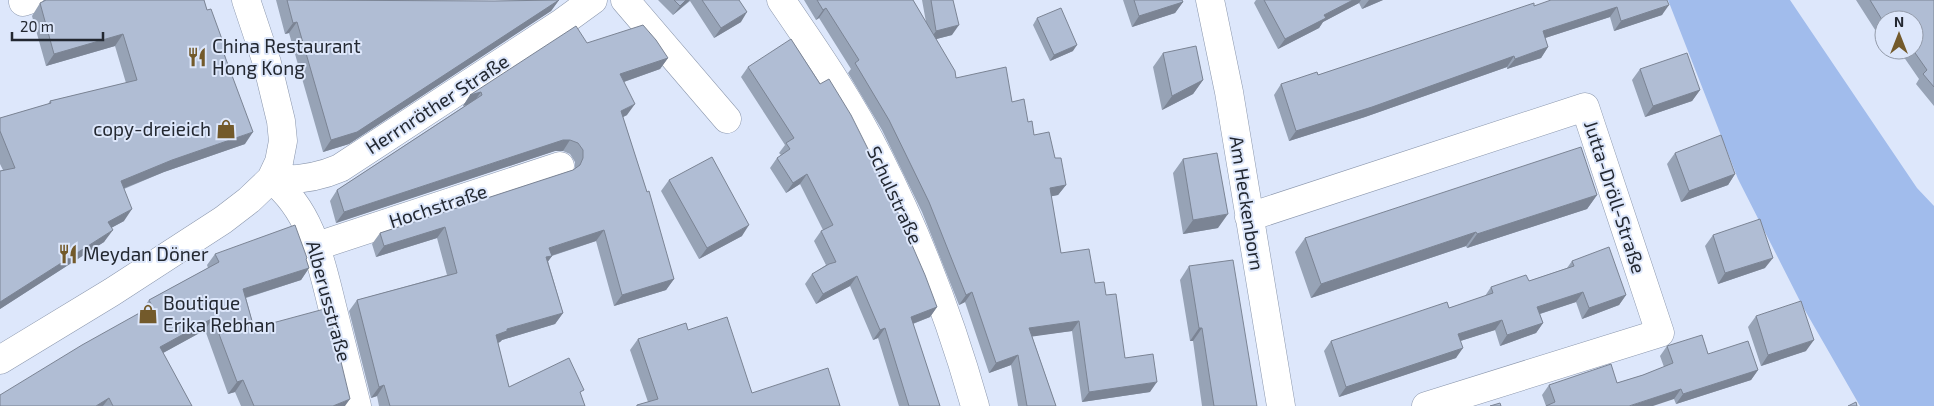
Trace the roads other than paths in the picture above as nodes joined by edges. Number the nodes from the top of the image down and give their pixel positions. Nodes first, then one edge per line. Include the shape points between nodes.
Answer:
1 (246, 0) edge
2 (594, 0) edge
3 (625, 0) edge
4 (781, 0) edge
5 (1210, 0) edge
6 (727, 119) dead end
7 (560, 166) dead end
8 (271, 179) junction
9 (1249, 217) junction
10 (317, 246) junction
11 (0, 360) edge
12 (357, 406) edge
13 (975, 406) edge
14 (1281, 406) edge
15 (1426, 406) edge

1 - 8 street via 267,63 284,141
2 - 8 street, Herrnröther Straße via 340,168 309,178
3 - 6 street
4 - 13 street, Schulstraße via 830,73 879,156 910,222 941,301
5 - 9 street, Am Heckenborn
7 - 10 street, Hochstraße
8 - 10 street, Alberusstraße via 296,205
8 - 11 street via 223,220
9 - 14 street, Am Heckenborn
9 - 15 street, Jutta-Dröll-Straße via 1585,107 1660,333
10 - 12 street, Alberusstraße

